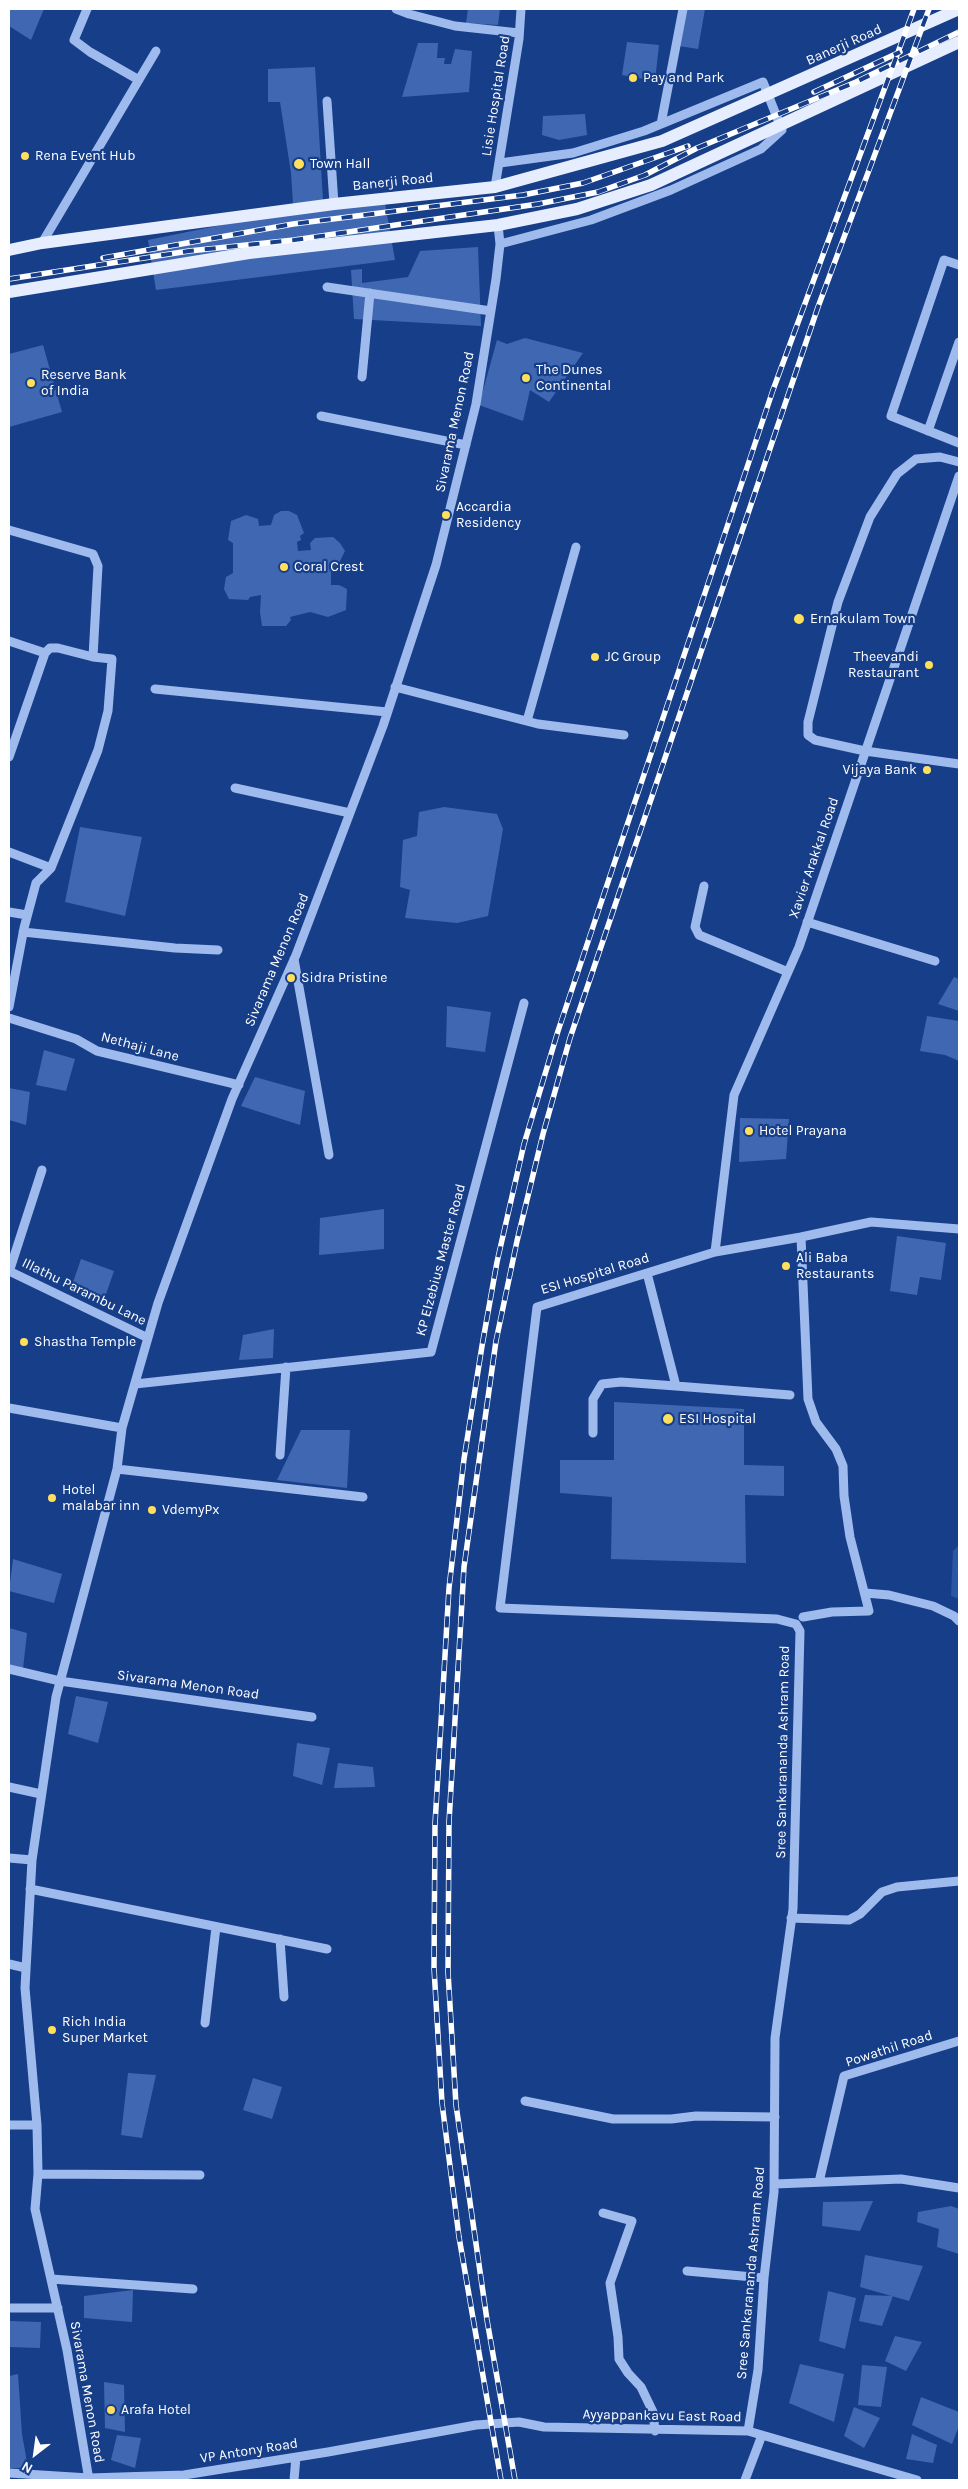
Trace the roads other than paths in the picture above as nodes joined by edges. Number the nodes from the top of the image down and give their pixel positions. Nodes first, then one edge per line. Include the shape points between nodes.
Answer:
1 (87, 9) edge
2 (396, 9) edge
3 (521, 9) edge
4 (683, 9) edge
5 (959, 9) edge
6 (519, 34) junction
7 (959, 42) edge
8 (156, 51) dead end
9 (139, 80) junction
10 (327, 100) dead end
11 (661, 124) junction
12 (500, 163) junction
13 (495, 186) junction
14 (334, 204) junction
15 (498, 225) junction
16 (42, 243) junction
17 (500, 244) junction
18 (9, 250) edge
19 (959, 265) edge
20 (327, 287) dead end
21 (9, 292) edge
22 (370, 293) junction
23 (491, 311) junction
24 (959, 342) edge
25 (362, 377) dead end
26 (321, 416) dead end
27 (928, 431) junction
28 (959, 443) edge
29 (466, 445) junction
30 (959, 462) edge
31 (959, 476) edge
32 (9, 530) edge
33 (576, 547) dead end
34 (9, 641) edge
35 (45, 653) junction
36 (93, 657) junction
37 (396, 687) junction
38 (155, 689) dead end
39 (387, 712) junction
40 (527, 721) junction
41 (624, 735) dead end
42 (865, 751) junction
43 (9, 757) edge
44 (959, 764) edge
45 (235, 788) dead end
46 (350, 813) junction
47 (9, 852) edge
48 (51, 868) junction
49 (704, 886) dead end
50 (9, 912) edge
51 (27, 915) junction
52 (807, 922) junction
53 (23, 932) junction
54 (218, 950) dead end
55 (294, 959) junction
56 (935, 961) dead end
57 (788, 972) junction
58 (524, 1003) dead end
59 (9, 1008) edge
60 (9, 1018) edge
61 (238, 1085) junction
62 (329, 1155) dead end
63 (42, 1170) dead end
64 (959, 1229) edge
65 (801, 1237) junction
66 (715, 1252) junction
67 (9, 1271) edge
68 (647, 1273) junction
69 (148, 1338) junction
70 (286, 1367) junction
71 (135, 1384) junction
72 (676, 1386) junction
73 (790, 1395) dead end
74 (9, 1408) edge
75 (122, 1428) junction
76 (593, 1432) dead end
77 (280, 1455) dead end
78 (117, 1469) junction
79 (362, 1497) dead end
80 (865, 1594) junction
81 (500, 1608) joint
82 (803, 1617) dead end
83 (959, 1621) edge
84 (9, 1668) edge
85 (60, 1681) junction
86 (312, 1717) dead end
87 (9, 1787) edge
88 (40, 1794) junction
89 (9, 1858) edge
90 (32, 1860) junction
91 (959, 1881) edge
92 (30, 1889) junction
93 (791, 1918) junction
94 (216, 1927) junction
95 (280, 1939) junction
96 (326, 1949) dead end
97 (9, 1964) edge
98 (26, 1968) junction
99 (284, 1997) dead end
100 (205, 2023) dead end
101 (959, 2041) edge
102 (525, 2101) dead end
103 (775, 2117) junction
104 (9, 2125) edge
105 (37, 2125) junction
106 (38, 2174) junction
107 (200, 2175) dead end
108 (819, 2182) junction
109 (775, 2184) junction
110 (959, 2188) edge
111 (602, 2213) dead end
112 (687, 2271) dead end
113 (764, 2278) junction
114 (51, 2279) junction
115 (193, 2289) dead end
116 (9, 2308) edge
117 (58, 2308) junction
118 (490, 2423) joint
119 (655, 2430) junction
120 (748, 2431) junction
121 (762, 2436) junction
122 (296, 2457) junction
123 (9, 2473) edge
124 (89, 2479) edge
125 (294, 2480) edge
126 (745, 2480) edge
127 (917, 2480) edge

1 - 9 street via 74,40
2 - 6 street via 455,26
3 - 6 street, Lisie Hospital Road
4 - 11 street
5 - 13 main road, Banerji Road via 662,141
6 - 12 street, Lisie Hospital Road
7 - 15 main road via 651,185 578,209
8 - 9 street
9 - 16 street
10 - 14 street
11 - 12 street via 573,153
11 - 17 street via 763,82 782,130 761,150 672,190 591,220
12 - 13 street, Lisie Hospital Road
13 - 14 main road, Banerji Road
14 - 16 main road, Banerji Road
15 - 17 street
15 - 21 main road via 249,253
16 - 18 main road, Banerji Road
17 - 23 street, Sivarama Menon Road
19 - 27 street via 944,260 891,416
20 - 22 street
22 - 23 street
22 - 25 street
23 - 29 street, Sivarama Menon Road
24 - 27 street
26 - 29 street
27 - 28 street
29 - 37 street, Sivarama Menon Road via 436,565
30 - 42 street via 940,457 916,459 897,474 870,516 838,602 808,722 808,735 815,740
31 - 42 street, Xavier Arakkal Road
32 - 36 street via 93,554 98,566
33 - 40 street
34 - 35 street
35 - 36 street via 50,648 58,648
35 - 43 street
36 - 48 street via 112,658 108,711 98,750
37 - 39 street, Sivarama Menon Road
37 - 40 street
38 - 39 street
39 - 46 street, Sivarama Menon Road
40 - 41 street
42 - 44 street
42 - 52 street, Xavier Arakkal Road
45 - 46 street
46 - 55 street, Sivarama Menon Road
47 - 48 street
48 - 51 street via 36,883
49 - 57 street via 695,927 699,935
50 - 51 street
51 - 53 street
52 - 56 street
52 - 57 street, Xavier Arakkal Road
53 - 54 street
53 - 59 street
55 - 61 street, Sivarama Menon Road
55 - 62 street
57 - 66 street, Xavier Arakkal Road via 734,1095
58 - 70 street, KP Elzebius Master Road via 431,1352
60 - 61 street, Nethaji Lane via 76,1039 97,1052
61 - 69 street, Sivarama Menon Road
63 - 67 street
64 - 65 street, ESI Hospital Road via 871,1222
65 - 66 street, ESI Hospital Road
65 - 80 street via 808,1399 816,1422 836,1449 843,1466 850,1537
66 - 68 street, ESI Hospital Road
67 - 69 street, Illathu Parambu Lane
68 - 72 street
68 - 81 street, ESI Hospital Road via 537,1307
69 - 71 street, Sivarama Menon Road
70 - 71 street, KP Elzebius Master Road
70 - 77 street
71 - 75 street, Sivarama Menon Road
72 - 73 street
72 - 76 street via 602,1384 593,1399
74 - 75 street
75 - 78 street, Sivarama Menon Road
78 - 79 street
78 - 85 street, Sivarama Menon Road
80 - 82 street via 869,1612 832,1612
80 - 83 street via 889,1595 933,1606
81 - 93 street, Sree Sankarananda Ashram Road via 777,1619 796,1624 800,1631 798,1760
84 - 85 street
85 - 86 street, Sivarama Menon Road
85 - 88 street, Sivarama Menon Road
87 - 88 street
88 - 90 street, Sivarama Menon Road
89 - 90 street
90 - 92 street, Sivarama Menon Road
91 - 93 street via 897,1887 882,1892 860,1914 849,1920
92 - 94 street
92 - 98 street, Sivarama Menon Road
93 - 103 street, Sree Sankarananda Ashram Road via 775,2038
94 - 95 street
94 - 100 street
95 - 96 street
95 - 99 street
97 - 98 street
98 - 105 street, Sivarama Menon Road
101 - 108 street, Powathil Road via 844,2076
102 - 103 street via 613,2120
103 - 109 street, Sree Sankarananda Ashram Road
104 - 105 street
105 - 106 street, Sivarama Menon Road
106 - 107 street
106 - 114 street, Sivarama Menon Road via 35,2209
108 - 109 street
108 - 110 street via 901,2179
109 - 113 street, Sree Sankarananda Ashram Road
111 - 119 street via 632,2221 610,2282 619,2359 641,2387 653,2412
112 - 113 street
113 - 120 street, Sree Sankarananda Ashram Road via 758,2370
114 - 115 street
114 - 117 street, Sivarama Menon Road
116 - 117 street, Sivarama Menon Road
117 - 124 street, Sivarama Menon Road
118 - 119 street, Ayyappankavu East Road
118 - 122 street, VP Antony Road
119 - 120 street, Ayyappankavu East Road
120 - 121 street, Ayyappankavu East Road
121 - 126 street
121 - 127 street, Ayyappankavu East Road
122 - 124 street, VP Antony Road via 184,2475
122 - 125 street
123 - 124 street, VP Antony Road

